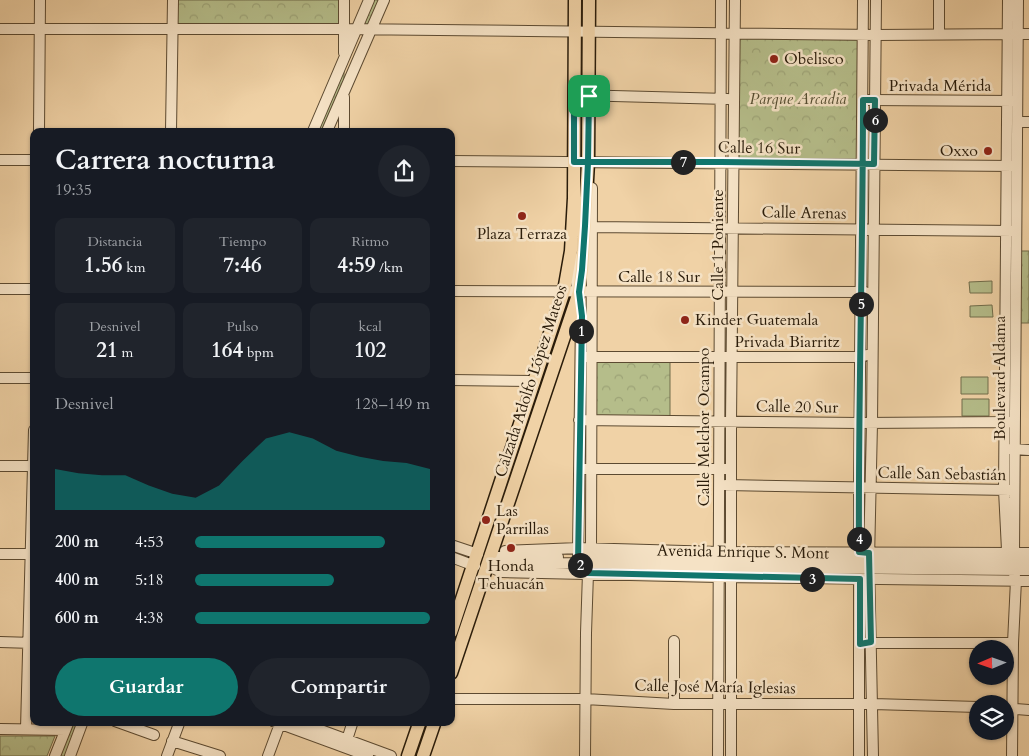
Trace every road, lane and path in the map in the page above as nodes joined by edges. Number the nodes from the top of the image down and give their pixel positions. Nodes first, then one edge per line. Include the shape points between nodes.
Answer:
1 (40, 0) edge
2 (173, 0) edge
3 (344, 0) edge
4 (369, 0) edge
5 (384, 0) edge
6 (575, 0) edge
7 (589, 0) edge
8 (722, 0) edge
9 (735, 0) edge
10 (863, 0) edge
11 (876, 0) edge
12 (939, 0) edge
13 (1008, 0) edge
14 (1018, 0) edge
15 (0, 29) edge
16 (40, 29) junction
17 (344, 29) junction
18 (172, 30) junction
19 (356, 30) junction
20 (371, 30) junction
21 (575, 32) junction
22 (589, 32) junction
23 (721, 33) junction
24 (735, 33) junction
25 (1012, 34) junction
26 (1029, 34) edge
27 (863, 35) junction
28 (876, 35) junction
29 (938, 35) junction
30 (344, 58) junction
31 (344, 91) junction
32 (574, 95) junction
33 (589, 96) junction
34 (722, 99) junction
35 (734, 99) junction
36 (863, 100) junction
37 (875, 100) junction
38 (1012, 101) junction
39 (1018, 122) junction
40 (1029, 122) edge
41 (39, 128) edge
42 (171, 128) edge
43 (315, 128) edge
44 (328, 128) edge
45 (344, 128) edge
46 (0, 160) edge
47 (30, 160) edge
48 (455, 160) edge
49 (574, 162) junction
50 (590, 162) junction
51 (721, 162) junction
52 (734, 163) junction
53 (862, 164) junction
54 (874, 164) junction
55 (1012, 166) junction
56 (592, 227) junction
57 (721, 227) junction
58 (733, 227) junction
59 (861, 229) junction
60 (874, 229) junction
61 (1011, 230) junction
62 (571, 251) junction
63 (0, 289) edge
64 (30, 289) edge
65 (455, 291) edge
66 (564, 291) junction
67 (585, 291) junction
68 (720, 292) junction
69 (733, 292) junction
70 (861, 292) junction
71 (873, 292) junction
72 (873, 353) junction
73 (586, 357) junction
74 (720, 357) junction
75 (732, 357) junction
76 (860, 357) junction
77 (0, 378) edge
78 (30, 378) edge
79 (455, 380) edge
80 (536, 381) junction
81 (579, 420) junction
82 (591, 420) junction
83 (719, 422) junction
84 (730, 422) junction
85 (1004, 422) junction
86 (1015, 422) junction
87 (860, 423) junction
88 (872, 423) junction
89 (1004, 449) junction
90 (1015, 449) junction
91 (1029, 450) edge
92 (0, 466) edge
93 (30, 466) edge
94 (579, 469) junction
95 (590, 469) junction
96 (719, 469) junction
97 (731, 470) junction
98 (719, 485) junction
99 (731, 485) junction
100 (859, 486) junction
101 (871, 487) junction
102 (1004, 490) junction
103 (1015, 490) junction
104 (455, 547) edge
105 (1029, 553) edge
106 (0, 554) edge
107 (30, 554) edge
108 (578, 556) junction
109 (455, 558) edge
110 (484, 558) junction
111 (590, 560) junction
112 (719, 564) junction
113 (731, 564) junction
114 (1011, 564) junction
115 (864, 565) junction
116 (1029, 570) edge
117 (455, 623) edge
118 (1013, 640) edge
119 (674, 641) dead end
120 (0, 642) edge
121 (871, 642) junction
122 (30, 643) edge
123 (969, 643) edge
124 (860, 644) junction
125 (455, 658) edge
126 (30, 660) edge
127 (455, 699) edge
128 (585, 699) junction
129 (674, 704) junction
130 (718, 704) junction
131 (730, 704) junction
132 (859, 704) junction
133 (873, 704) junction
134 (969, 708) edge
135 (1014, 708) edge
136 (1029, 710) edge
137 (57, 726) edge
138 (67, 726) edge
139 (81, 726) edge
140 (129, 726) edge
141 (178, 726) edge
142 (277, 726) edge
143 (290, 726) edge
144 (307, 726) edge
145 (351, 726) edge
146 (418, 726) edge
147 (433, 726) edge
148 (0, 729) edge
149 (26, 729) junction
150 (154, 735) dead end
151 (1011, 740) edge
152 (172, 742) junction
153 (346, 744) junction
154 (55, 756) edge
155 (70, 756) edge
156 (167, 756) edge
157 (220, 756) edge
158 (268, 756) edge
159 (368, 756) edge
160 (391, 756) edge
161 (408, 756) edge
162 (423, 756) edge
163 (585, 756) edge
164 (718, 756) edge
165 (730, 756) edge
166 (859, 756) edge
167 (873, 756) edge
168 (1012, 756) edge

1 - 16 street
2 - 18 street
3 - 17 street
4 - 19 street
5 - 20 street
6 - 21 main road, Calzada Adolfo López Mateos
7 - 22 main road, Calzada Adolfo López Mateos
8 - 23 street
9 - 24 street, Calle 1 Poniente
10 - 27 street
11 - 28 street
12 - 29 street
13 - 25 street, Boulevard Aldama
14 - 25 street, Boulevard Aldama
15 - 16 street
16 - 18 street
16 - 41 street
17 - 18 street
17 - 19 street
17 - 30 street
18 - 42 street
19 - 20 street
19 - 30 street
20 - 21 street
20 - 31 street
21 - 22 street
21 - 32 main road, Calzada Adolfo López Mateos
22 - 23 street
22 - 33 main road, Calzada Adolfo López Mateos
23 - 24 street
23 - 34 street
24 - 27 street
24 - 35 street, Calle 1 Poniente
25 - 26 street
25 - 29 street
25 - 38 street, Boulevard Aldama
27 - 28 street
27 - 36 street
28 - 29 street
28 - 37 street
30 - 31 street
30 - 43 street
31 - 44 street
31 - 45 street
32 - 33 street
32 - 49 main road, Calzada Adolfo López Mateos
33 - 34 street
33 - 50 main road, Calzada Adolfo López Mateos
34 - 35 street
34 - 51 street, Calle Melchor Ocampo
35 - 52 street, Calle 1 Poniente
36 - 37 street, Privada Mérida
36 - 53 street
37 - 38 street, Privada Mérida
37 - 54 street
38 - 39 street, Boulevard Aldama
38 - 55 street, Boulevard Aldama
39 - 40 street
39 - 55 street, Boulevard Aldama
46 - 47 street
48 - 49 street, Calle 16 Sur
49 - 50 street, Calle 16 Sur
49 - 62 main road, Calzada Adolfo López Mateos
50 - 51 street, Calle 16 Sur
50 - 56 street
50 - 67 main road, Calzada Adolfo López Mateos via 582,270
51 - 52 street, Calle 16 Sur
51 - 57 street, Calle Melchor Ocampo
52 - 53 street, Calle 16 Sur
52 - 58 street, Calle 1 Poniente
53 - 54 street, Calle 16 Sur
53 - 59 street
54 - 55 street, Calle 16 Sur
54 - 60 street
55 - 61 street, Boulevard Aldama
56 - 57 street, Calle Arenas
56 - 67 street
57 - 58 street, Calle Arenas
57 - 68 street, Calle Melchor Ocampo
58 - 59 street, Calle Arenas
58 - 69 street, Calle 1 Poniente
59 - 60 street, Calle Arenas
59 - 70 street
60 - 61 street, Calle Arenas
60 - 71 street
61 - 85 street, Boulevard Aldama
61 - 86 street, Boulevard Aldama
62 - 66 main road, Calzada Adolfo López Mateos
62 - 67 street
63 - 64 street
65 - 66 street, Calle 18 Sur
66 - 67 street, Calle 18 Sur
66 - 80 main road, Calzada Adolfo López Mateos
67 - 68 street, Calle 18 Sur
67 - 73 street via 582,316
67 - 110 main road, Calzada Adolfo López Mateos
68 - 69 street, Calle 18 Sur
68 - 74 street, Calle Melchor Ocampo
69 - 70 street, Calle 18 Sur
69 - 75 street, Calle 1 Poniente
70 - 71 street, Calle 18 Sur
70 - 76 street
71 - 72 street
72 - 76 street, Privada Biarritz
72 - 88 street
73 - 74 street, Privada Biarritz
73 - 81 street
73 - 82 street
74 - 75 street, Privada Biarritz
74 - 83 street, Calle Melchor Ocampo
75 - 76 street, Privada Biarritz
75 - 84 street, Calle 1 Poniente
76 - 87 street
77 - 78 street
79 - 80 street
80 - 110 main road, Calzada Adolfo López Mateos
81 - 82 street, Calle 20 Sur
81 - 94 street
82 - 83 street, Calle 20 Sur
82 - 95 street
83 - 84 street, Calle 20 Sur
83 - 96 street, Calle Melchor Ocampo
84 - 87 street, Calle 20 Sur
84 - 97 street, Calle 1 Poniente
85 - 86 street, Calle 20 Sur
85 - 88 street, Calle 20 Sur
85 - 89 street, Boulevard Aldama
86 - 90 street, Boulevard Aldama
87 - 88 street, Calle 20 Sur
87 - 100 street
88 - 101 street
89 - 90 street
89 - 102 street, Boulevard Aldama
90 - 91 street
90 - 103 street, Boulevard Aldama
92 - 93 street
94 - 95 street
94 - 108 street
95 - 96 street
95 - 111 street
96 - 97 street
96 - 98 street, Calle Melchor Ocampo
97 - 99 street, Calle 1 Poniente
98 - 99 street, Calle San Sebastián
98 - 112 street, Calle Melchor Ocampo
99 - 100 street, Calle San Sebastián
99 - 113 street, Calle 1 Poniente
100 - 101 street, Calle San Sebastián
100 - 115 street
101 - 102 street, Calle San Sebastián
101 - 115 street
102 - 103 street, Calle San Sebastián
102 - 114 street, Boulevard Aldama
103 - 114 street, Boulevard Aldama
104 - 110 street
105 - 114 street
106 - 107 street
108 - 110 street
108 - 110 street
108 - 111 street
108 - 111 street
109 - 110 street
110 - 111 street via 501,572
110 - 117 main road, Calzada Adolfo López Mateos
110 - 125 main road, Calzada Adolfo López Mateos
111 - 112 street
111 - 112 street, Avenida Enrique S. Mont
111 - 128 street
112 - 113 street
112 - 113 street, Avenida Enrique S. Mont
112 - 130 street, Calle Melchor Ocampo
113 - 115 street
113 - 115 street
113 - 131 street
114 - 115 street
114 - 115 street
114 - 116 street
114 - 118 street, Boulevard Aldama
115 - 121 street
115 - 124 street
119 - 129 street
120 - 122 street
121 - 123 street
121 - 124 street
121 - 133 street
124 - 132 street
126 - 149 street
127 - 128 street, Calle José María Iglesias
128 - 129 street, Calle José María Iglesias
128 - 163 street
129 - 130 street, Calle José María Iglesias
130 - 131 street, Calle José María Iglesias
130 - 164 street, Calle Melchor Ocampo
131 - 132 street, Calle José María Iglesias
131 - 165 street
132 - 133 street, Calle José María Iglesias
132 - 166 street
133 - 134 street, Calle José María Iglesias
133 - 167 street
135 - 136 street
137 - 149 street
138 - 154 street
139 - 155 street
140 - 150 street
141 - 152 street
142 - 158 street
143 - 153 street
144 - 153 street
145 - 153 street
146 - 161 main road
147 - 162 main road
148 - 149 street
151 - 168 street, Boulevard Aldama
152 - 156 street
152 - 157 street
153 - 159 street
153 - 160 street

